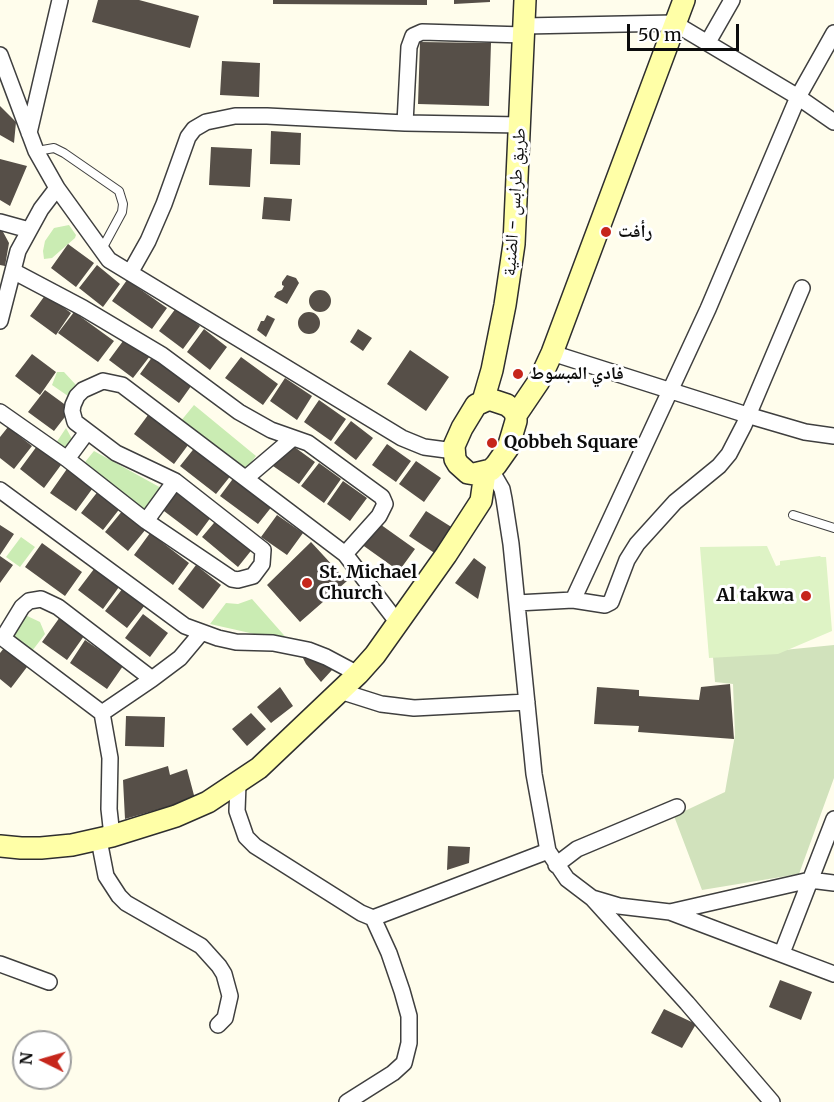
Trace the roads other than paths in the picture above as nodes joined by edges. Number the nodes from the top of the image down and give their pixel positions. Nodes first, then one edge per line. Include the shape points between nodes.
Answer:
1 (60, 0) edge
2 (525, 0) edge
3 (684, 0) edge
4 (732, 0) edge
5 (674, 23) junction
6 (524, 30) junction
7 (834, 33) edge
8 (708, 42) junction
9 (0, 55) edge
10 (798, 97) junction
11 (834, 122) edge
12 (405, 123) junction
13 (521, 125) junction
14 (29, 133) junction
15 (36, 151) junction
16 (57, 188) junction
17 (4, 221) edge
18 (29, 230) junction
19 (101, 251) junction
20 (13, 271) junction
21 (130, 273) junction
22 (802, 288) dead end
23 (0, 321) edge
24 (552, 352) junction
25 (671, 391) junction
26 (483, 401) junction
27 (0, 412) edge
28 (516, 415) junction
29 (747, 415) junction
30 (87, 432) junction
31 (834, 436) edge
32 (293, 438) junction
33 (454, 451) junction
34 (67, 459) junction
35 (488, 472) junction
36 (246, 478) junction
37 (176, 481) junction
38 (0, 490) edge
39 (793, 515) dead end
40 (146, 521) junction
41 (834, 528) edge
42 (345, 554) junction
43 (573, 600) junction
44 (517, 603) junction
45 (398, 623) junction
46 (201, 633) junction
47 (1, 637) edge
48 (358, 674) junction
49 (152, 679) junction
50 (340, 691) junction
51 (527, 702) junction
52 (102, 713) junction
53 (238, 784) junction
54 (677, 807) dead end
55 (834, 819) edge
56 (105, 838) junction
57 (0, 846) edge
58 (548, 851) junction
59 (556, 865) junction
60 (810, 880) junction
61 (834, 883) edge
62 (592, 898) junction
63 (670, 912) junction
64 (373, 918) junction
65 (782, 953) junction
66 (0, 964) edge
67 (834, 974) edge
68 (49, 982) dead end
69 (218, 1025) dead end
70 (347, 1102) edge
71 (772, 1102) edge

1 - 14 street
2 - 6 main road, طريق طرابس - الضنية
3 - 5 main road
4 - 8 street
5 - 6 street
5 - 8 street
5 - 24 main road
6 - 12 street via 417,33 410,39
6 - 13 main road, طريق طرابس - الضنية
7 - 10 street
8 - 10 street
9 - 14 street
10 - 11 street
10 - 25 street
12 - 13 street
12 - 21 street via 267,116 206,122 188,136 164,204
13 - 26 main road, طريق طرابس - الضنية via 514,244
14 - 15 street
15 - 16 street
15 - 19 lane via 54,148 119,191 122,212
16 - 18 street
16 - 19 street
17 - 18 street
18 - 20 street
19 - 21 street via 117,267
20 - 23 street
20 - 32 street via 162,355 239,412
21 - 33 street via 402,438 424,447
22 - 29 street
24 - 25 street
24 - 28 main road via 539,381
25 - 29 street
25 - 43 street
26 - 28 main road via 507,405
26 - 33 main road via 468,417
27 - 34 street
28 - 35 main road via 508,448
29 - 31 street
29 - 43 street via 719,466 675,502 637,544 611,602 605,605
30 - 34 street
30 - 36 street via 73,416 76,396 102,381 113,382 135,394
30 - 37 street via 116,453
32 - 36 street
32 - 42 street via 308,443 385,504
33 - 35 main road via 462,469 474,474
34 - 40 street
35 - 44 street via 498,482 504,499
35 - 45 main road via 481,501
36 - 42 street
37 - 40 street
37 - 40 street via 263,550 258,570 253,576 232,579
38 - 46 street via 171,617
39 - 41 lane
42 - 45 street
43 - 44 street
44 - 51 street
45 - 48 main road
46 - 48 street via 236,642 273,643 308,650
46 - 49 street via 180,658
47 - 49 street via 22,607 41,599 58,607
47 - 52 street
48 - 50 main road
49 - 52 street
50 - 51 street via 381,704 414,708
50 - 53 main road
51 - 58 street via 534,774
52 - 56 street via 110,758
53 - 56 main road via 176,816
53 - 64 street via 237,811 251,842
54 - 59 street via 577,849
55 - 60 street
56 - 57 main road via 41,848
56 - 69 street via 106,876 119,896 201,946 224,974 230,996 225,1018
58 - 59 street
58 - 64 street
59 - 62 street
60 - 61 street
60 - 63 street
60 - 65 street
62 - 63 street via 619,906
62 - 71 street
63 - 65 street
64 - 70 street via 402,991 409,1016 409,1043 404,1063
65 - 67 street
66 - 68 street

